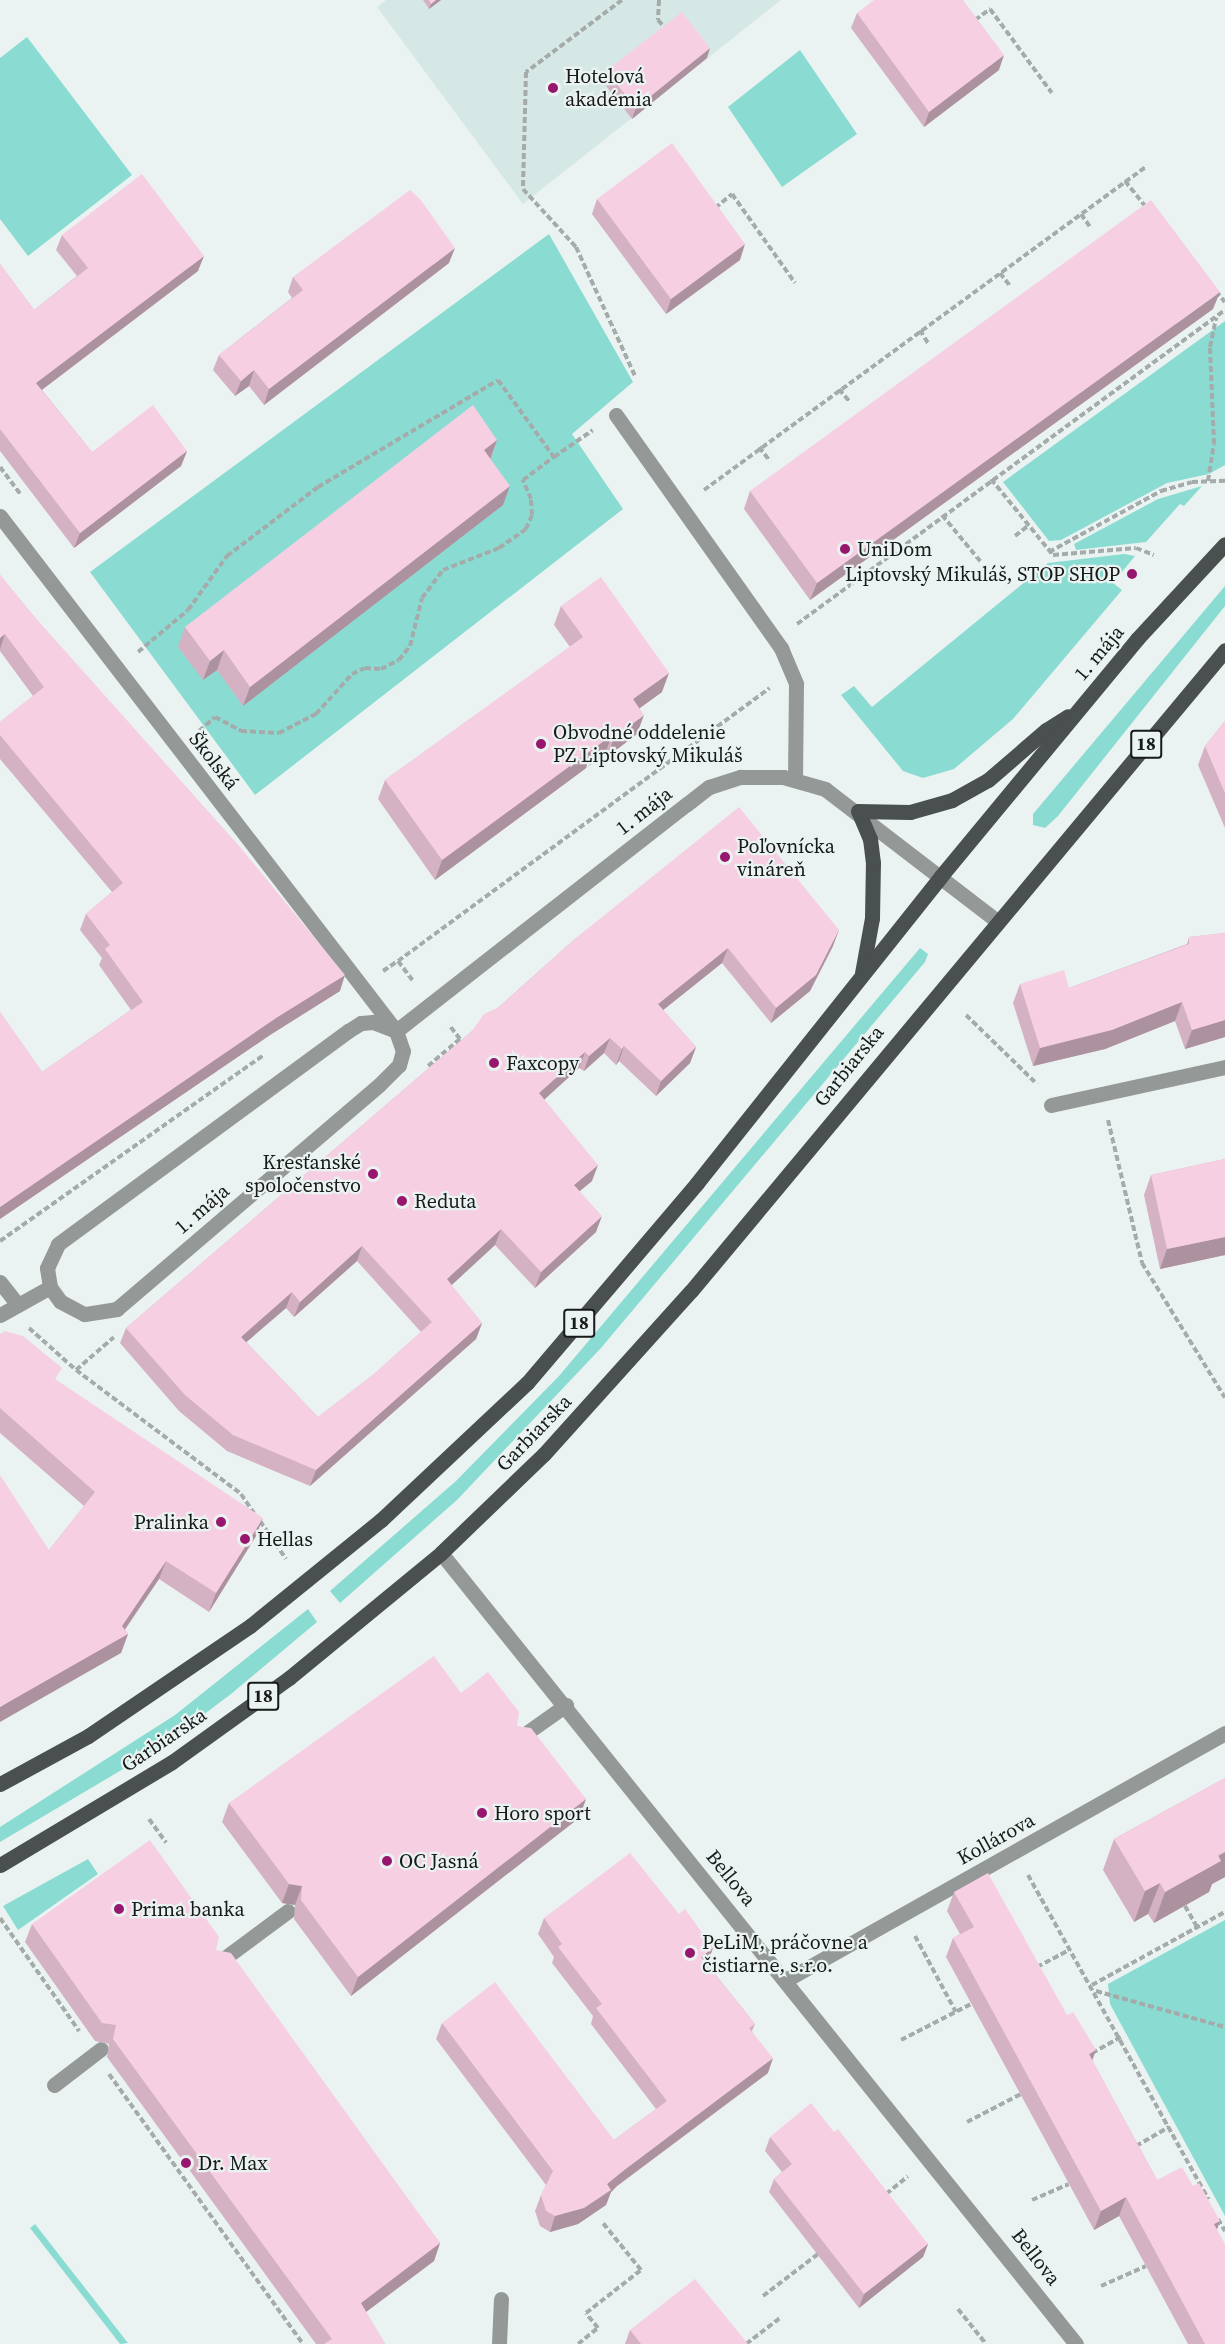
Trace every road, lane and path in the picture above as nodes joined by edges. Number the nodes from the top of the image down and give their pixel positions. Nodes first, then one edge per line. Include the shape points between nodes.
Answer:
1 (622, 0) edge
2 (659, 0) edge
3 (966, 27) edge
4 (667, 31) edge
5 (1052, 93) dead end
6 (1147, 166) dead end
7 (1125, 181) junction
8 (707, 214) edge
9 (1081, 214) junction
10 (1154, 216) edge
11 (1090, 227) dead end
12 (1000, 273) junction
13 (795, 283) dead end
14 (1211, 285) edge
15 (1010, 286) dead end
16 (1225, 302) edge
17 (1225, 310) edge
18 (1216, 317) junction
19 (920, 330) junction
20 (929, 345) dead end
21 (636, 376) dead end
22 (839, 389) junction
23 (850, 402) dead end
24 (616, 415) joint
25 (759, 447) junction
26 (554, 457) junction
27 (770, 461) dead end
28 (991, 479) junction
29 (1208, 481) junction
30 (1225, 481) edge
31 (709, 498) dead end
32 (942, 515) junction
33 (0, 516) edge
34 (1028, 526) junction
35 (1015, 536) dead end
36 (1225, 544) edge
37 (1048, 552) junction
38 (1154, 555) dead end
39 (981, 562) dead end
40 (790, 614) dead end
41 (1225, 650) edge
42 (138, 653) junction
43 (144, 662) dead end
44 (790, 668) junction
45 (117, 669) junction
46 (1078, 710) junction
47 (190, 724) dead end
48 (197, 733) junction
49 (204, 742) dead end
50 (795, 779) junction
51 (858, 811) junction
52 (941, 876) junction
53 (996, 920) junction
54 (398, 961) dead end
55 (373, 964) dead end
56 (861, 976) junction
57 (361, 987) junction
58 (966, 1015) dead end
59 (396, 1031) junction
60 (273, 1049) edge
61 (1225, 1067) edge
62 (1102, 1093) junction
63 (1051, 1105) joint
64 (0, 1241) edge
65 (0, 1282) edge
66 (50, 1287) junction
67 (18, 1305) junction
68 (0, 1315) edge
69 (1225, 1398) edge
70 (441, 1553) junction
71 (286, 1559) dead end
72 (566, 1705) junction
73 (1225, 1733) edge
74 (518, 1739) edge
75 (0, 1784) edge
76 (149, 1819) dead end
77 (166, 1842) dead end
78 (1015, 1852) junction
79 (0, 1865) edge
80 (1185, 1906) edge
81 (288, 1911) edge
82 (1225, 1912) edge
83 (903, 1915) junction
84 (0, 1918) edge
85 (1197, 1928) junction
86 (1071, 1949) junction
87 (218, 1963) edge
88 (1028, 1972) edge
89 (786, 1980) junction
90 (1092, 1985) junction
91 (1095, 1991) junction
92 (971, 2004) edge
93 (956, 2012) junction
94 (1225, 2027) edge
95 (1120, 2037) junction
96 (902, 2040) dead end
97 (97, 2051) junction
98 (1082, 2058) edge
99 (54, 2085) dead end
100 (1021, 2094) edge
101 (968, 2122) dead end
102 (1169, 2127) junction
103 (1125, 2152) edge
104 (910, 2173) dead end
105 (1069, 2184) edge
106 (878, 2200) edge
107 (1032, 2200) dead end
108 (1211, 2205) edge
109 (1216, 2215) edge
110 (603, 2223) edge
111 (1222, 2225) junction
112 (1215, 2228) edge
113 (1225, 2231) edge
114 (818, 2254) edge
115 (1146, 2266) edge
116 (1101, 2286) dead end
117 (763, 2296) dead end
118 (501, 2299) dead end
119 (958, 2309) dead end
120 (780, 2318) dead end
121 (303, 2344) edge
122 (499, 2344) edge
123 (578, 2344) edge
124 (746, 2344) edge
125 (986, 2344) edge
126 (1076, 2344) edge

1 - 21 path via 526,72 523,189 576,247
2 - 4 path via 658,20
3 - 5 path via 990,9
6 - 7 path
7 - 9 path
7 - 10 path
8 - 13 path via 732,194
9 - 11 path
9 - 12 path
12 - 15 path
12 - 19 path
14 - 16 path
17 - 18 path
18 - 28 path
18 - 29 path via 1210,347 1214,444
19 - 20 path
19 - 22 path
22 - 23 path
22 - 25 path
24 - 26 path
24 - 44 street via 781,648
25 - 27 path
25 - 31 path via 702,488
26 - 42 path via 498,380 318,487 227,556 188,610
26 - 48 path via 523,480 531,499 532,515 526,529 499,548 443,570 422,598 410,646 399,660 381,669 365,668 352,674 316,714 279,734 241,731 215,717
28 - 32 path
28 - 34 path
29 - 30 path
29 - 37 path via 1161,491
32 - 39 path
32 - 40 path via 797,624
33 - 45 street, Školská
34 - 35 path
34 - 37 path
36 - 46 main road, 1. mája / 18
37 - 38 path via 1061,556 1136,548
41 - 53 main road, 18
42 - 43 path
42 - 45 path
44 - 50 street via 798,702
44 - 54 path via 769,689
45 - 57 street, Školská
46 - 51 main road via 1046,730 988,780 952,800 910,812
46 - 52 main road, 1. mája / 18
47 - 48 path
48 - 49 path
50 - 51 street, 1. mája via 825,789
50 - 59 street, 1. mája via 753,775 709,787
51 - 52 street, 1. mája
51 - 56 main road via 870,839 873,863 872,918
52 - 53 street, 1. mája
52 - 56 main road, Garbiarska / 18
53 - 70 main road, Garbiarska / 18 via 639,1351 544,1454
55 - 57 path via 380,973
56 - 75 main road, Garbiarska / 18 via 599,1300 473,1436 381,1520 250,1626 88,1736
57 - 59 street, Školská
58 - 63 path via 1030,1074
59 - 66 street via 373,1022 361,1023 348,1031 58,1244 47,1268
59 - 66 street, 1. mája via 403,1051 392,1073 117,1309 84,1314 69,1308
60 - 64 path
61 - 62 street
62 - 63 street
62 - 69 path via 1142,1263
65 - 67 street
66 - 67 street
67 - 68 street
67 - 71 path via 32,1334 240,1494
70 - 72 street, Bellova
70 - 79 main road, Garbiarska / 18 via 346,1634 181,1756
72 - 74 street
72 - 89 street, Bellova
73 - 78 street, Kollárova
76 - 77 path
78 - 83 street, Kollárova
78 - 86 path
80 - 85 path
81 - 87 street
82 - 85 path
83 - 89 street, Kollárova
83 - 93 path
84 - 97 path
85 - 90 path
86 - 88 path
86 - 90 path
89 - 126 street, Bellova
90 - 91 path
91 - 94 path
91 - 95 path
92 - 93 path
93 - 96 path
95 - 98 path
95 - 102 path
97 - 99 street
97 - 121 path
100 - 101 path
102 - 103 path
102 - 108 path
104 - 106 path
105 - 107 path
109 - 111 path
110 - 123 path via 641,2270 586,2313 598,2328
111 - 112 path
111 - 113 path
114 - 117 path
115 - 116 path
118 - 122 street
119 - 125 path
120 - 124 path

